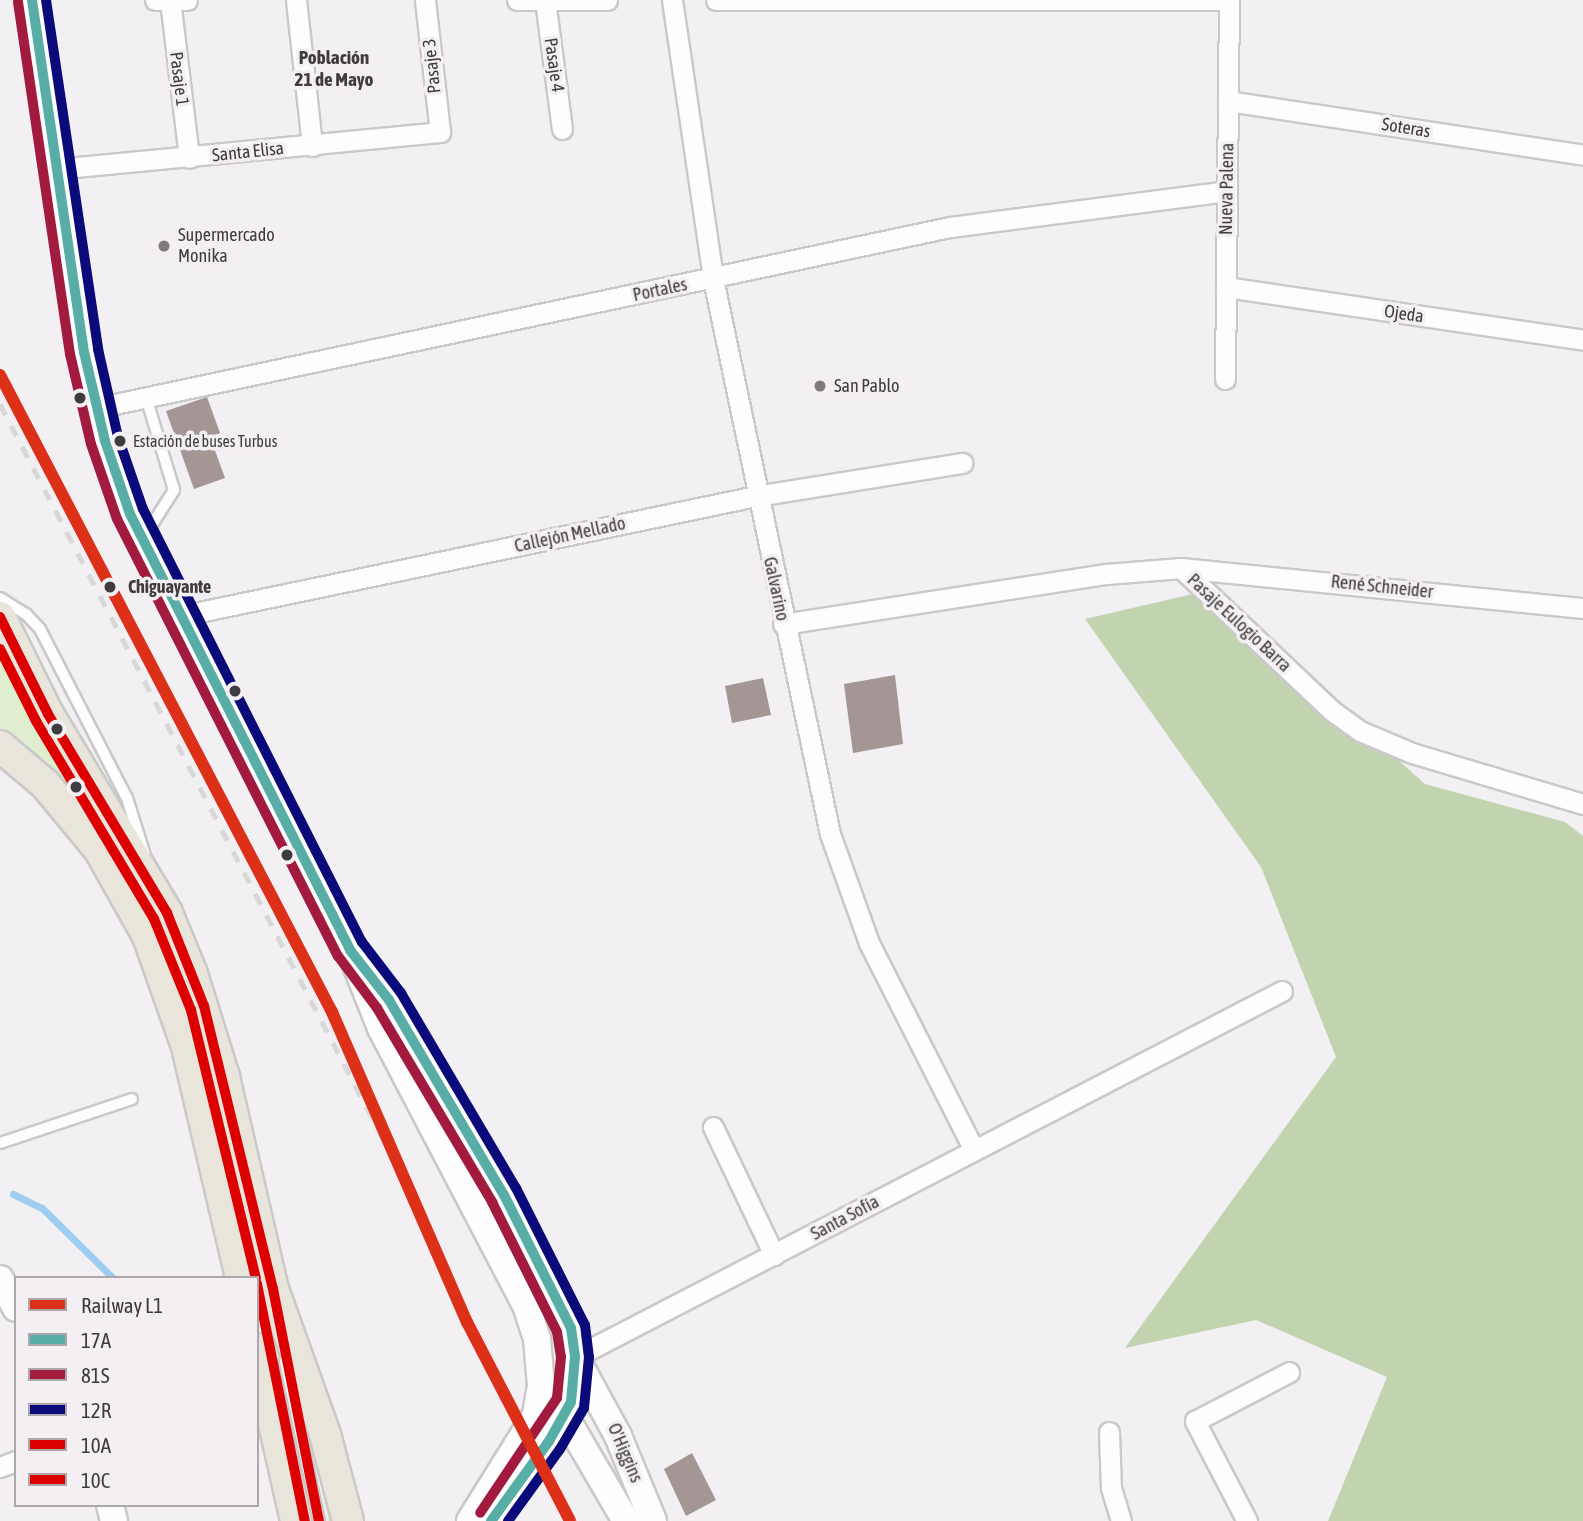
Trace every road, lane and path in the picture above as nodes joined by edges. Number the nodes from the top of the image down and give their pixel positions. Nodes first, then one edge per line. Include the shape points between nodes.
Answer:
1 (32, 0) edge
2 (155, 0) edge
3 (170, 0) edge
4 (187, 0) edge
5 (296, 0) edge
6 (425, 0) edge
7 (517, 0) edge
8 (545, 0) edge
9 (607, 0) edge
10 (672, 0) edge
11 (716, 0) edge
12 (1229, 0) edge
13 (1228, 101) junction
14 (562, 129) dead end
15 (440, 132) joint
16 (312, 146) junction
17 (1583, 155) edge
18 (189, 158) junction
19 (56, 169) junction
20 (1227, 191) junction
21 (713, 279) junction
22 (1226, 287) junction
23 (1583, 340) edge
24 (1225, 379) dead end
25 (146, 397) junction
26 (96, 408) junction
27 (962, 463) dead end
28 (756, 496) junction
29 (142, 541) junction
30 (1181, 568) junction
31 (0, 598) edge
32 (1583, 608) edge
33 (180, 616) junction
34 (0, 617) edge
35 (783, 624) junction
36 (0, 746) edge
37 (1583, 804) edge
38 (154, 890) junction
39 (350, 950) junction
40 (1282, 991) dead end
41 (132, 1099) dead end
42 (713, 1126) dead end
43 (0, 1143) edge
44 (974, 1150) junction
45 (774, 1255) junction
46 (241, 1276) edge
47 (0, 1279) edge
48 (265, 1296) edge
49 (14, 1304) edge
50 (575, 1357) junction
51 (259, 1358) edge
52 (1289, 1372) dead end
53 (541, 1386) junction
54 (570, 1401) junction
55 (601, 1401) junction
56 (1109, 1432) dead end
57 (503, 1515) edge
58 (296, 1521) edge
59 (319, 1521) edge
60 (348, 1521) edge
61 (470, 1521) edge
62 (626, 1521) edge
63 (653, 1521) edge
64 (1121, 1521) edge
65 (1247, 1521) edge

1 - 19 main road, O'Higgins
2 - 3 street
3 - 4 street
3 - 18 street, Pasaje 1
5 - 16 street
6 - 15 street, Pasaje 3
7 - 8 street
8 - 9 street
8 - 14 street, Pasaje 4
10 - 21 street, Galvarino
11 - 12 street
12 - 13 street, Nueva Palena
13 - 17 street, Soteras
13 - 20 street, Nueva Palena
15 - 16 street, Santa Elisa
16 - 18 street, Santa Elisa
18 - 19 street, Santa Elisa
19 - 26 main road, O'Higgins
20 - 21 street, Portales via 950,227
20 - 22 street, Nueva Palena
21 - 25 street, Portales
21 - 28 street, Galvarino
22 - 23 street, Ojeda
22 - 24 street, Nueva Palena
25 - 26 street, Portales
25 - 29 lane via 174,490
26 - 29 main road, O'Higgins
27 - 28 street, Callejón Mellado
28 - 33 street, Callejón Mellado
28 - 35 street, Galvarino
29 - 33 main road, O'Higgins
30 - 32 street, René Schneider
30 - 35 street, Pasaje Eulogio Barra via 1106,574
30 - 37 street, Pasaje Eulogio Barra via 1331,710 1360,731 1402,750
31 - 38 lane via 40,629 132,811
33 - 39 main road, O'Higgins
34 - 38 main road via 48,714
35 - 44 street, Galvarino via 825,815 852,904
36 - 46 main road via 45,784 99,849 148,936 187,1047
38 - 48 main road via 207,1017
39 - 50 main road, O'Higgins via 389,1000 526,1235 571,1328
39 - 53 main road, O'Higgins via 381,1028 526,1306 537,1339
40 - 44 street, Santa Sofía
41 - 43 lane
42 - 45 street
44 - 45 street, Santa Sofía
45 - 50 street, Santa Sofía
47 - 49 main road
48 - 59 lane
48 - 60 main road via 325,1434
50 - 54 main road
50 - 55 main road, O'Higgins
51 - 58 main road
52 - 65 street via 1195,1421
53 - 54 main road
53 - 61 main road via 526,1437
54 - 55 main road
54 - 57 main road
54 - 62 main road, O'Higgins
55 - 63 main road, O'Higgins
56 - 64 street via 1111,1488

